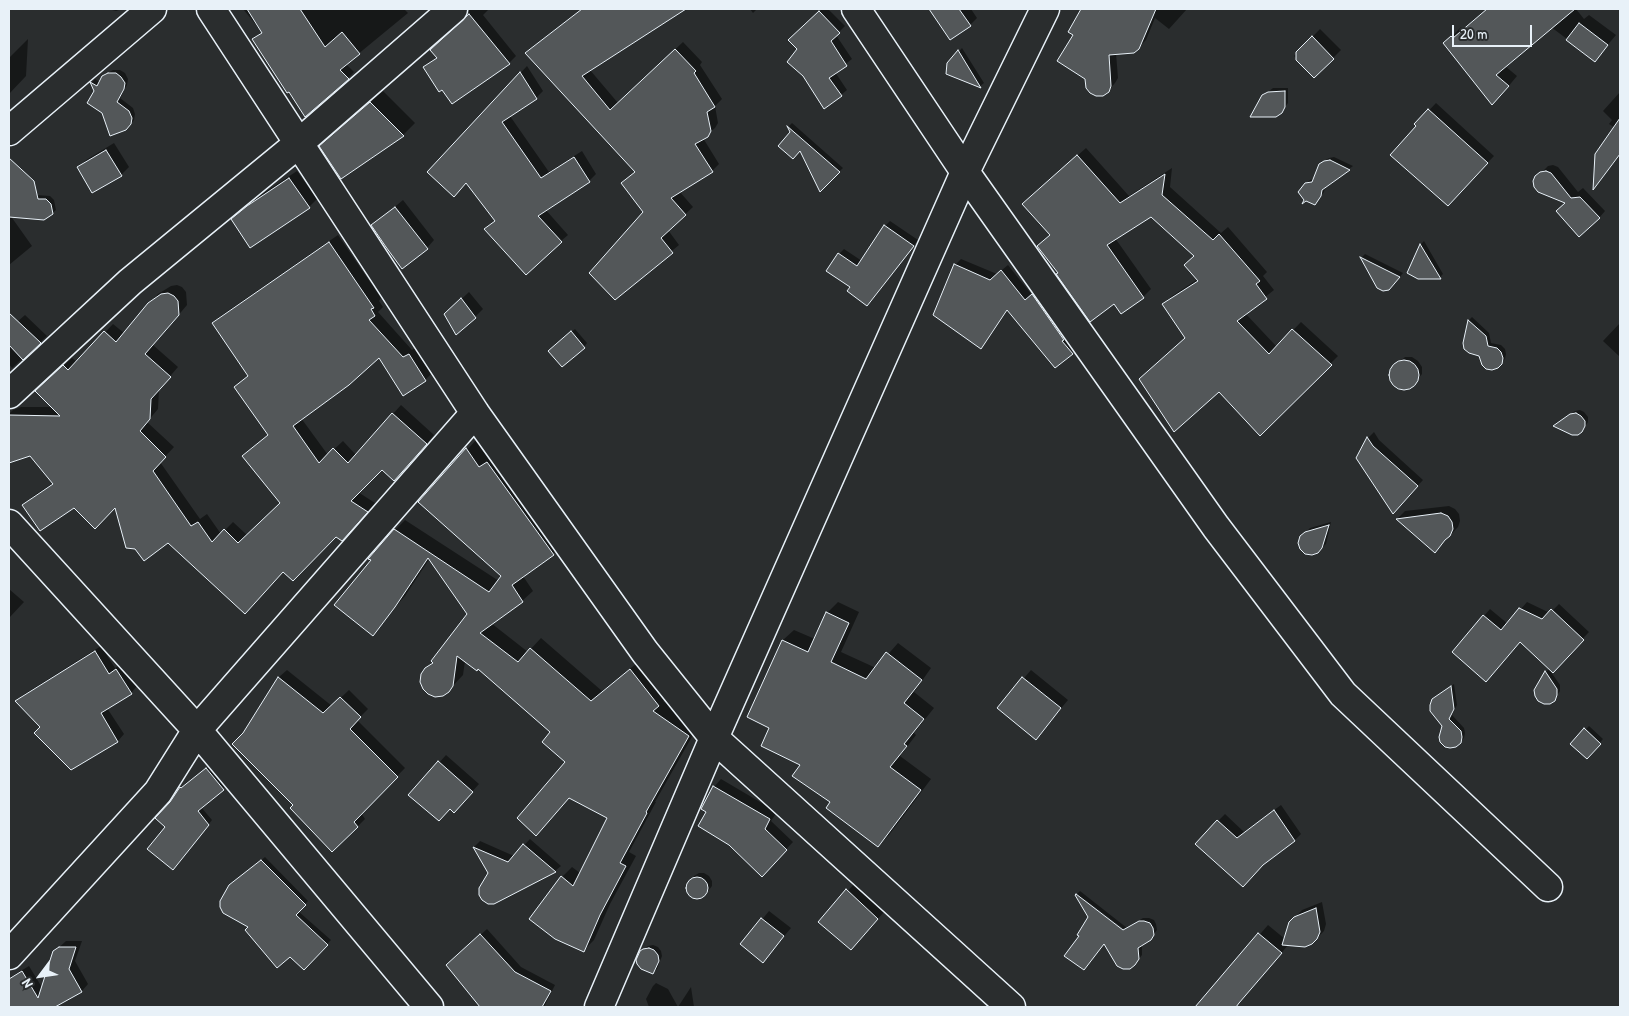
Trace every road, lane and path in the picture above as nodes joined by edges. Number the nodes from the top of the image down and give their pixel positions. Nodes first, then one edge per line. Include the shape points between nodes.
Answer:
1 (152, 9) edge
2 (211, 9) edge
3 (453, 9) edge
4 (856, 9) edge
5 (1045, 9) edge
6 (9, 131) edge
7 (298, 144) junction
8 (965, 172) junction
9 (9, 394) edge
10 (475, 413) junction
11 (9, 524) edge
12 (197, 730) junction
13 (714, 738) junction
14 (1548, 887) dead end
15 (9, 955) edge
16 (429, 1007) edge
17 (598, 1007) edge
18 (1011, 1007) edge

1 - 6 street
2 - 7 street
3 - 7 street
4 - 8 street
5 - 8 street
7 - 9 street via 130,282
7 - 10 street
8 - 13 street
8 - 14 street via 1216,528 1343,694
10 - 12 street
10 - 13 street via 645,652
11 - 12 street
12 - 15 street via 158,792
12 - 16 street
13 - 17 street
13 - 18 street

